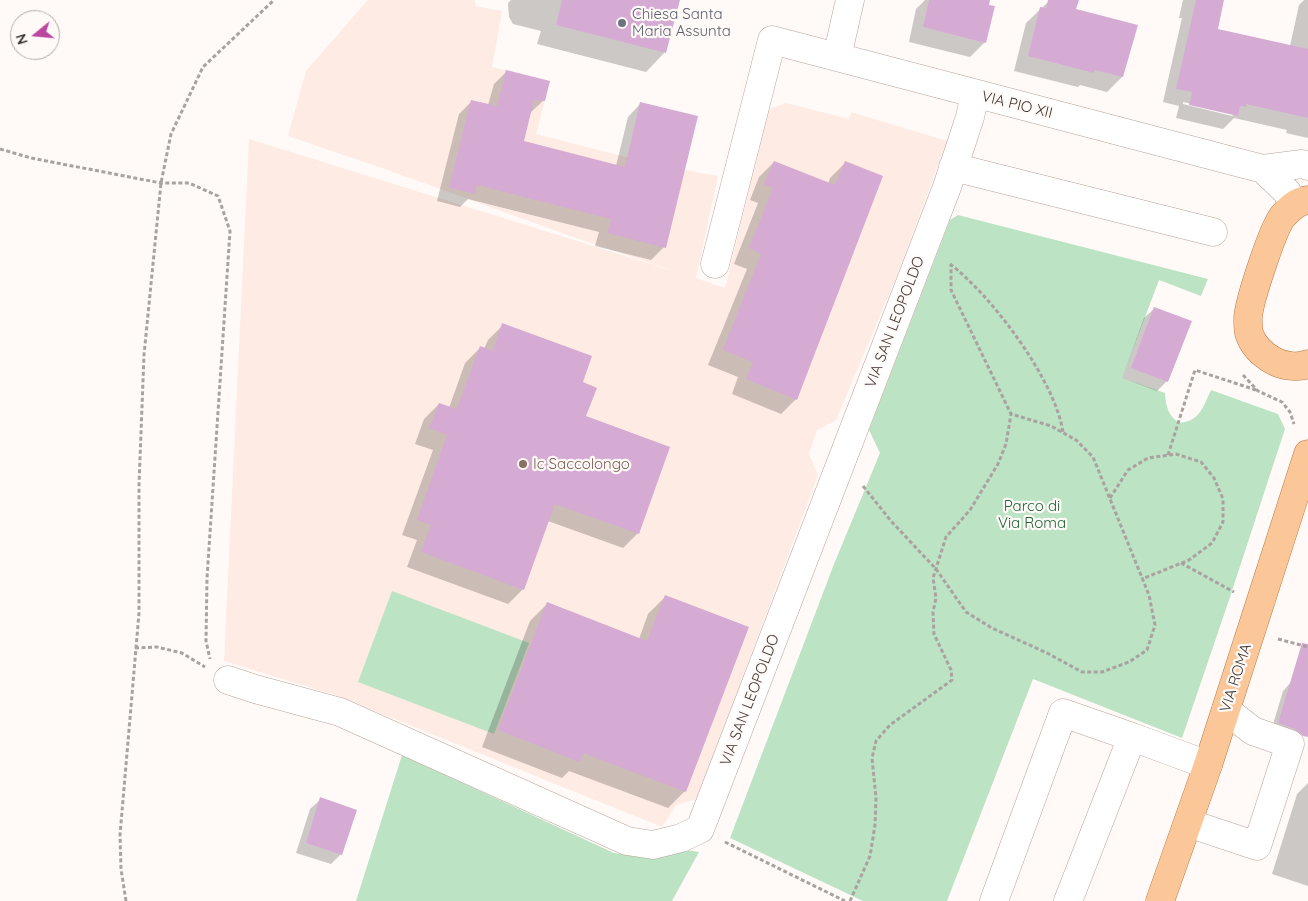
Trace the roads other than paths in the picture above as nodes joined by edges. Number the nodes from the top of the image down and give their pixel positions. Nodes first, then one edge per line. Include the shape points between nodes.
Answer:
1 (850, 0) edge
2 (837, 57) junction
3 (975, 94) junction
4 (1308, 166) edge
5 (1263, 169) junction
6 (950, 177) junction
7 (1301, 202) edge
8 (1213, 232) dead end
9 (715, 264) dead end
10 (1308, 364) edge
11 (1308, 454) edge
12 (1303, 488) edge
13 (223, 676) road end
14 (1226, 710) junction
15 (1132, 737) junction
16 (1208, 765) junction
17 (1188, 823) junction
18 (994, 901) edge
19 (1068, 901) edge
20 (1160, 901) edge

1 - 2 street
2 - 3 street, VIA PIO XII
2 - 9 street, VIA PIO XII via 772,40
3 - 5 street, VIA PIO XII
3 - 6 street, VIA SAN LEOPOLDO
4 - 5 street, VIA PIO XII
5 - 7 street, VIA PIO XII
6 - 8 street
6 - 13 street, VIA SAN LEOPOLDO via 700,829 653,845 627,841 340,712 255,689
7 - 10 main road via 1282,217 1275,229 1248,319 1252,340 1265,356 1291,366
11 - 12 main road, VIA ROMA
12 - 14 main road, VIA ROMA
14 - 16 main road, VIA ROMA
14 - 17 street via 1252,731 1290,744 1257,846
15 - 16 street
15 - 18 street via 1063,713
15 - 19 street
16 - 17 main road, VIA ROMA
17 - 20 main road, VIA ROMA

